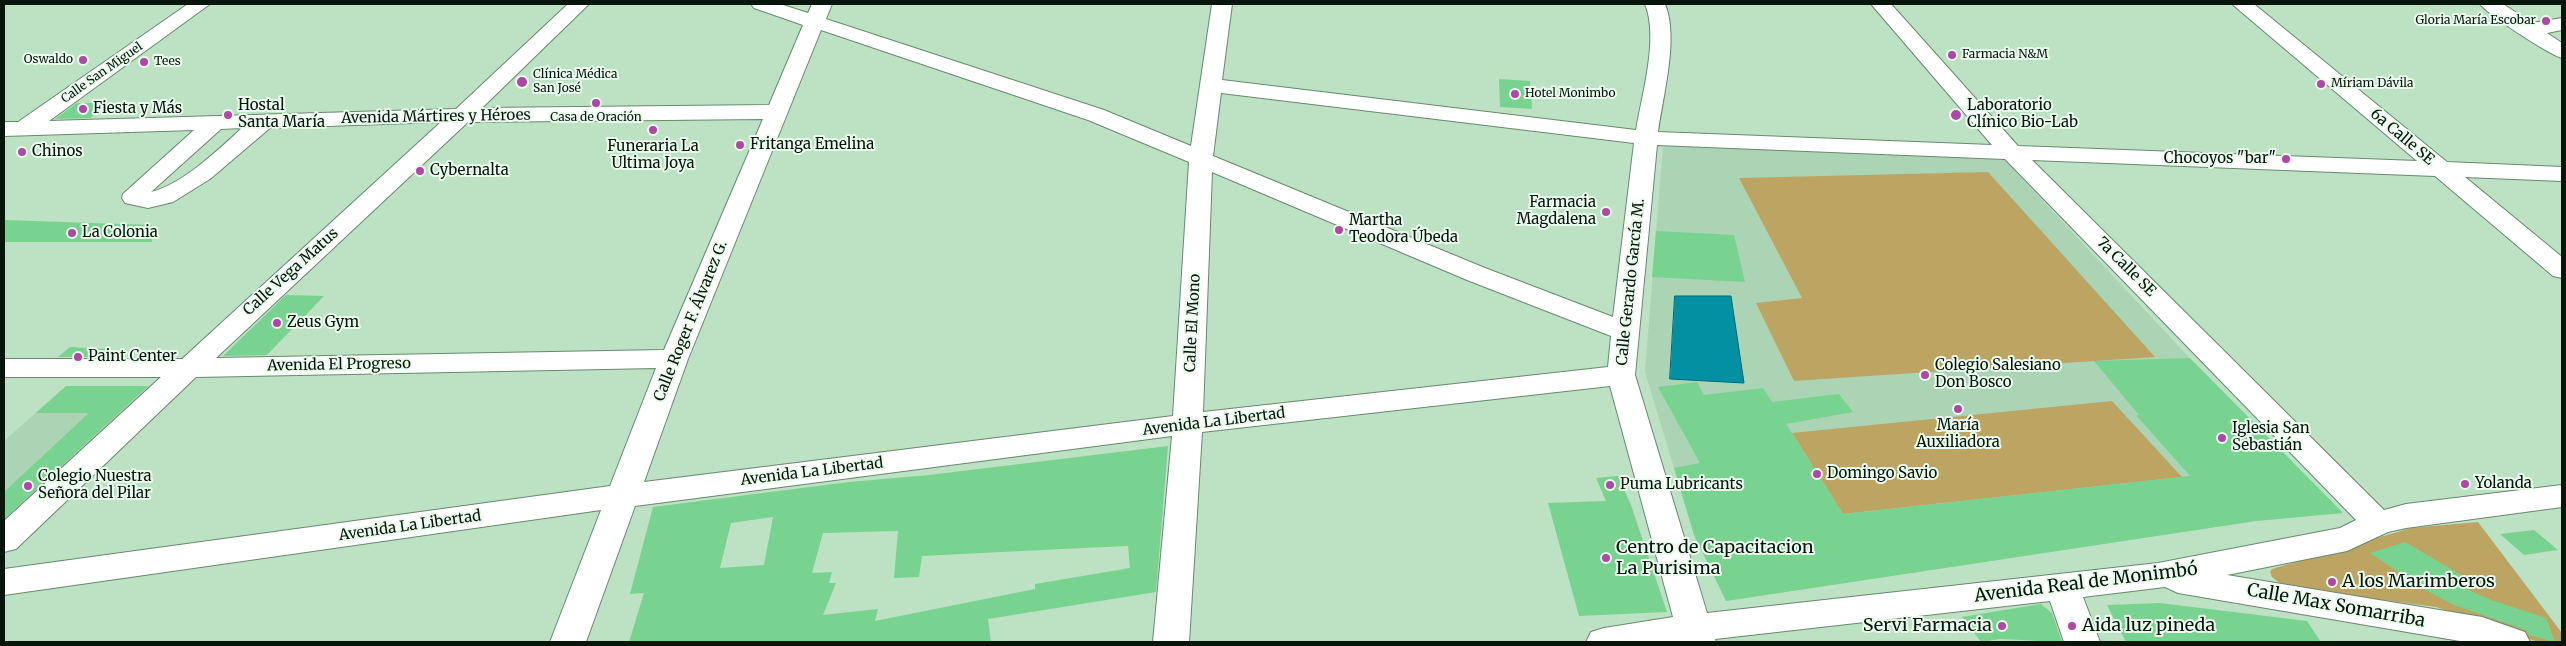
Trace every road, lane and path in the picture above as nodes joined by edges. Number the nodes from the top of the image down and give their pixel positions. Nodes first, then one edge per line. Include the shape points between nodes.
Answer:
1 (200, 4) edge
2 (578, 4) edge
3 (761, 4) edge
4 (1222, 4) edge
5 (1655, 4) edge
6 (1881, 4) edge
7 (2242, 4) edge
8 (2490, 4) edge
9 (818, 13) edge
10 (2562, 24) edge
11 (2528, 30) junction
12 (2562, 52) edge
13 (1211, 85) junction
14 (778, 112) junction
15 (462, 116) junction
16 (264, 121) junction
17 (216, 122) junction
18 (14, 128) edge
19 (1646, 138) junction
20 (4, 142) edge
21 (2011, 152) junction
22 (1201, 158) junction
23 (2443, 171) junction
24 (2562, 174) edge
25 (2562, 270) edge
26 (1627, 332) junction
27 (674, 359) junction
28 (4, 368) edge
29 (187, 368) junction
30 (1622, 375) junction
31 (1188, 424) junction
32 (623, 496) junction
33 (2562, 496) edge
34 (2378, 523) junction
35 (4, 540) edge
36 (2158, 576) junction
37 (4, 582) edge
38 (2062, 587) junction
39 (1696, 635) edge
40 (2495, 638) edge
41 (568, 642) edge
42 (1171, 642) edge
43 (1604, 642) edge
44 (2082, 642) edge

1 - 18 street, Calle San Miguel
2 - 15 street, Calle Vega Matus
3 - 9 street
4 - 13 street, Calle El Mono
5 - 19 street, Calle Gerardo García M. via 1659,14 1660,45
6 - 21 street, 7a Calle SE
7 - 23 street, 6a Calle SE
8 - 11 street
9 - 14 street, Calle Roger F. Álvarez G.
9 - 22 street via 1096,115
10 - 11 street
11 - 12 street
13 - 19 street
13 - 22 street, Calle El Mono
14 - 15 street, Avenida Mártires y Héroes
14 - 27 street, Calle Roger F. Álvarez G.
15 - 16 street, Avenida Mártires y Héroes
15 - 29 street, Calle Vega Matus
16 - 17 street, Avenida Mártires y Héroes
16 - 17 street via 181,190 156,199 140,201 134,198 134,194
17 - 18 street, Avenida Mártires y Héroes
18 - 20 street, Calle San Miguel
19 - 21 street
19 - 26 street, Calle Gerardo García M.
21 - 23 street
21 - 34 street, 7a Calle SE
22 - 26 street via 1476,274
22 - 31 street, Calle El Mono
23 - 24 street
23 - 25 street, 6a Calle SE
26 - 30 street, Calle Gerardo García M.
27 - 29 street, Avenida El Progreso
27 - 32 street, Calle Roger F. Álvarez G.
28 - 29 street, Avenida El Progreso
29 - 35 street, Calle Vega Matus
30 - 31 street, Avenida La Libertad
30 - 39 street, Calle Gerardo García M.
31 - 32 street, Avenida La Libertad
31 - 42 street, Calle El Mono
32 - 37 street, Avenida La Libertad
32 - 41 street, Calle Roger F. Álvarez G.
33 - 34 street, Avenida Real de Monimbó via 2406,516
34 - 36 street, Avenida Real de Monimbó via 2347,539
36 - 38 street, Avenida Real de Monimbó
36 - 40 street, Calle Max Somarriba
38 - 39 street, Avenida Real de Monimbó
38 - 44 street
39 - 43 street, Avenida Real de Monimbó

